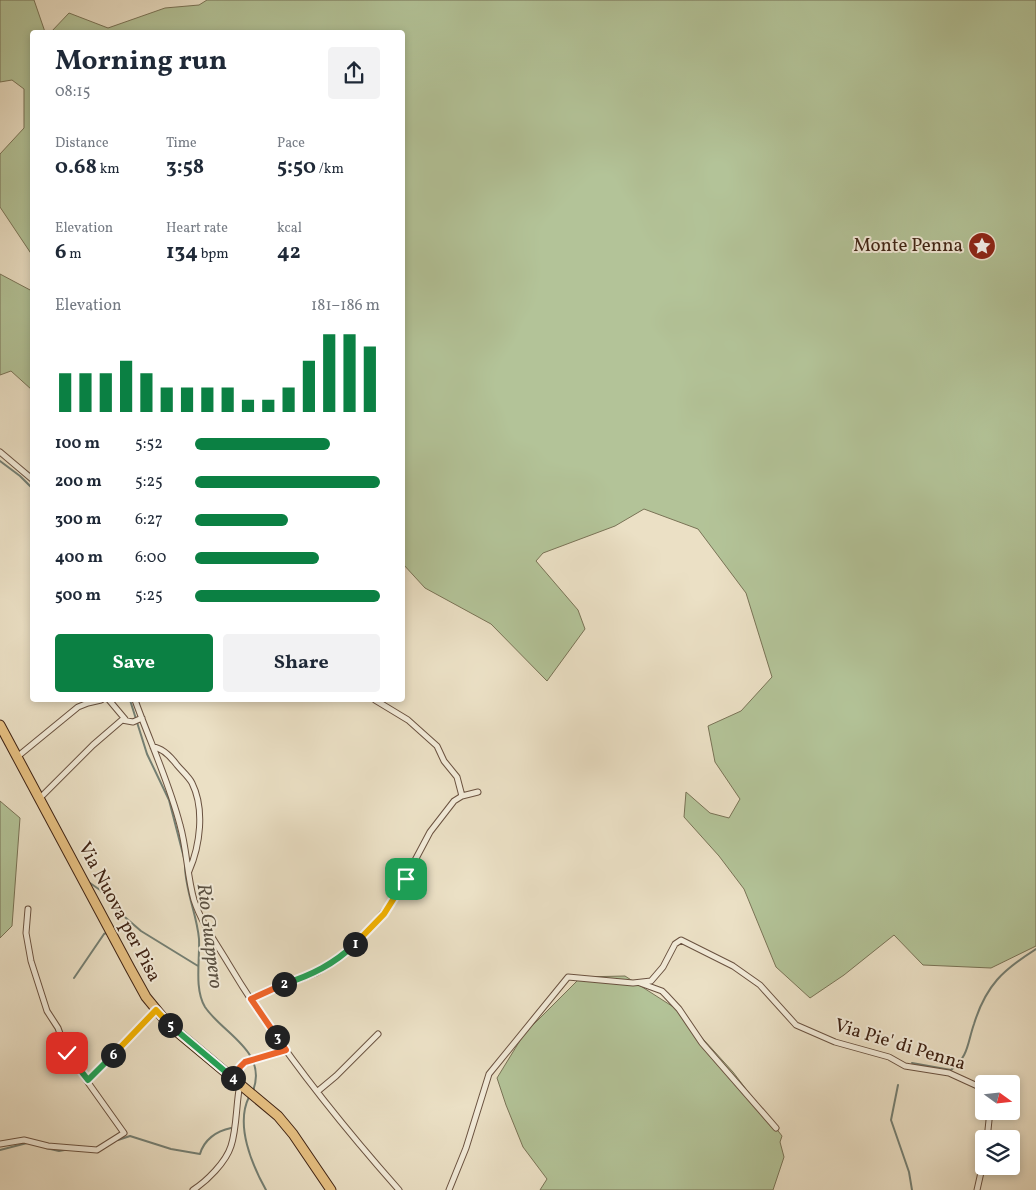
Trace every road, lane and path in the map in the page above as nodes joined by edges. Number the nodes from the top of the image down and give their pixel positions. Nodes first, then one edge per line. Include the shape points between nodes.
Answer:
1 (0, 452) edge
2 (30, 477) edge
3 (92, 702) edge
4 (111, 702) edge
5 (136, 702) edge
6 (378, 702) edge
7 (125, 719) junction
8 (141, 719) junction
9 (0, 725) edge
10 (153, 747) junction
11 (17, 757) junction
12 (478, 792) dead end
13 (462, 796) junction
14 (40, 799) junction
15 (189, 871) junction
16 (28, 909) dead end
17 (640, 982) junction
18 (251, 999) junction
19 (156, 1010) junction
20 (378, 1034) dead end
21 (286, 1050) junction
22 (88, 1080) junction
23 (239, 1083) junction
24 (975, 1085) edge
25 (318, 1091) junction
26 (776, 1128) dead end
27 (0, 1144) edge
28 (980, 1175) edge
29 (193, 1190) edge
30 (331, 1190) edge
31 (399, 1190) edge
32 (448, 1190) edge
33 (977, 1190) edge

1 - 2 street
3 - 11 street via 78,707
4 - 7 street
5 - 8 street
6 - 13 street via 408,720 437,746 441,757 457,777
7 - 8 street via 133,722
7 - 14 street via 93,744
8 - 10 street
9 - 11 main road, Via Nuova per Pisa
10 - 15 street via 170,791
10 - 15 street via 161,749 192,783 198,803 196,848
11 - 14 main road, Via Nuova per Pisa
12 - 13 street
13 - 18 street via 454,801 430,832 395,898 349,950 329,965
14 - 19 main road, Via Nuova per Pisa via 130,968
15 - 18 street via 194,900 202,917
16 - 22 street via 26,933 31,961 47,1011 58,1028 67,1053
17 - 24 street, Via Pie' di Penna via 651,981 681,940 733,966 760,985 796,1025 835,1042 889,1057 905,1066 949,1073
17 - 26 street via 666,995 702,1043
17 - 32 street via 568,977 489,1074 466,1148
18 - 21 street
19 - 22 street
19 - 23 main road, Via Nuova per Pisa
20 - 25 street
21 - 23 street via 245,1062 240,1067
21 - 25 street
22 - 27 street via 124,1133 97,1150 48,1146 24,1140
23 - 29 street via 231,1146 206,1181
23 - 30 main road, Via Nuova per Pisa via 286,1124
25 - 31 street
28 - 33 street

